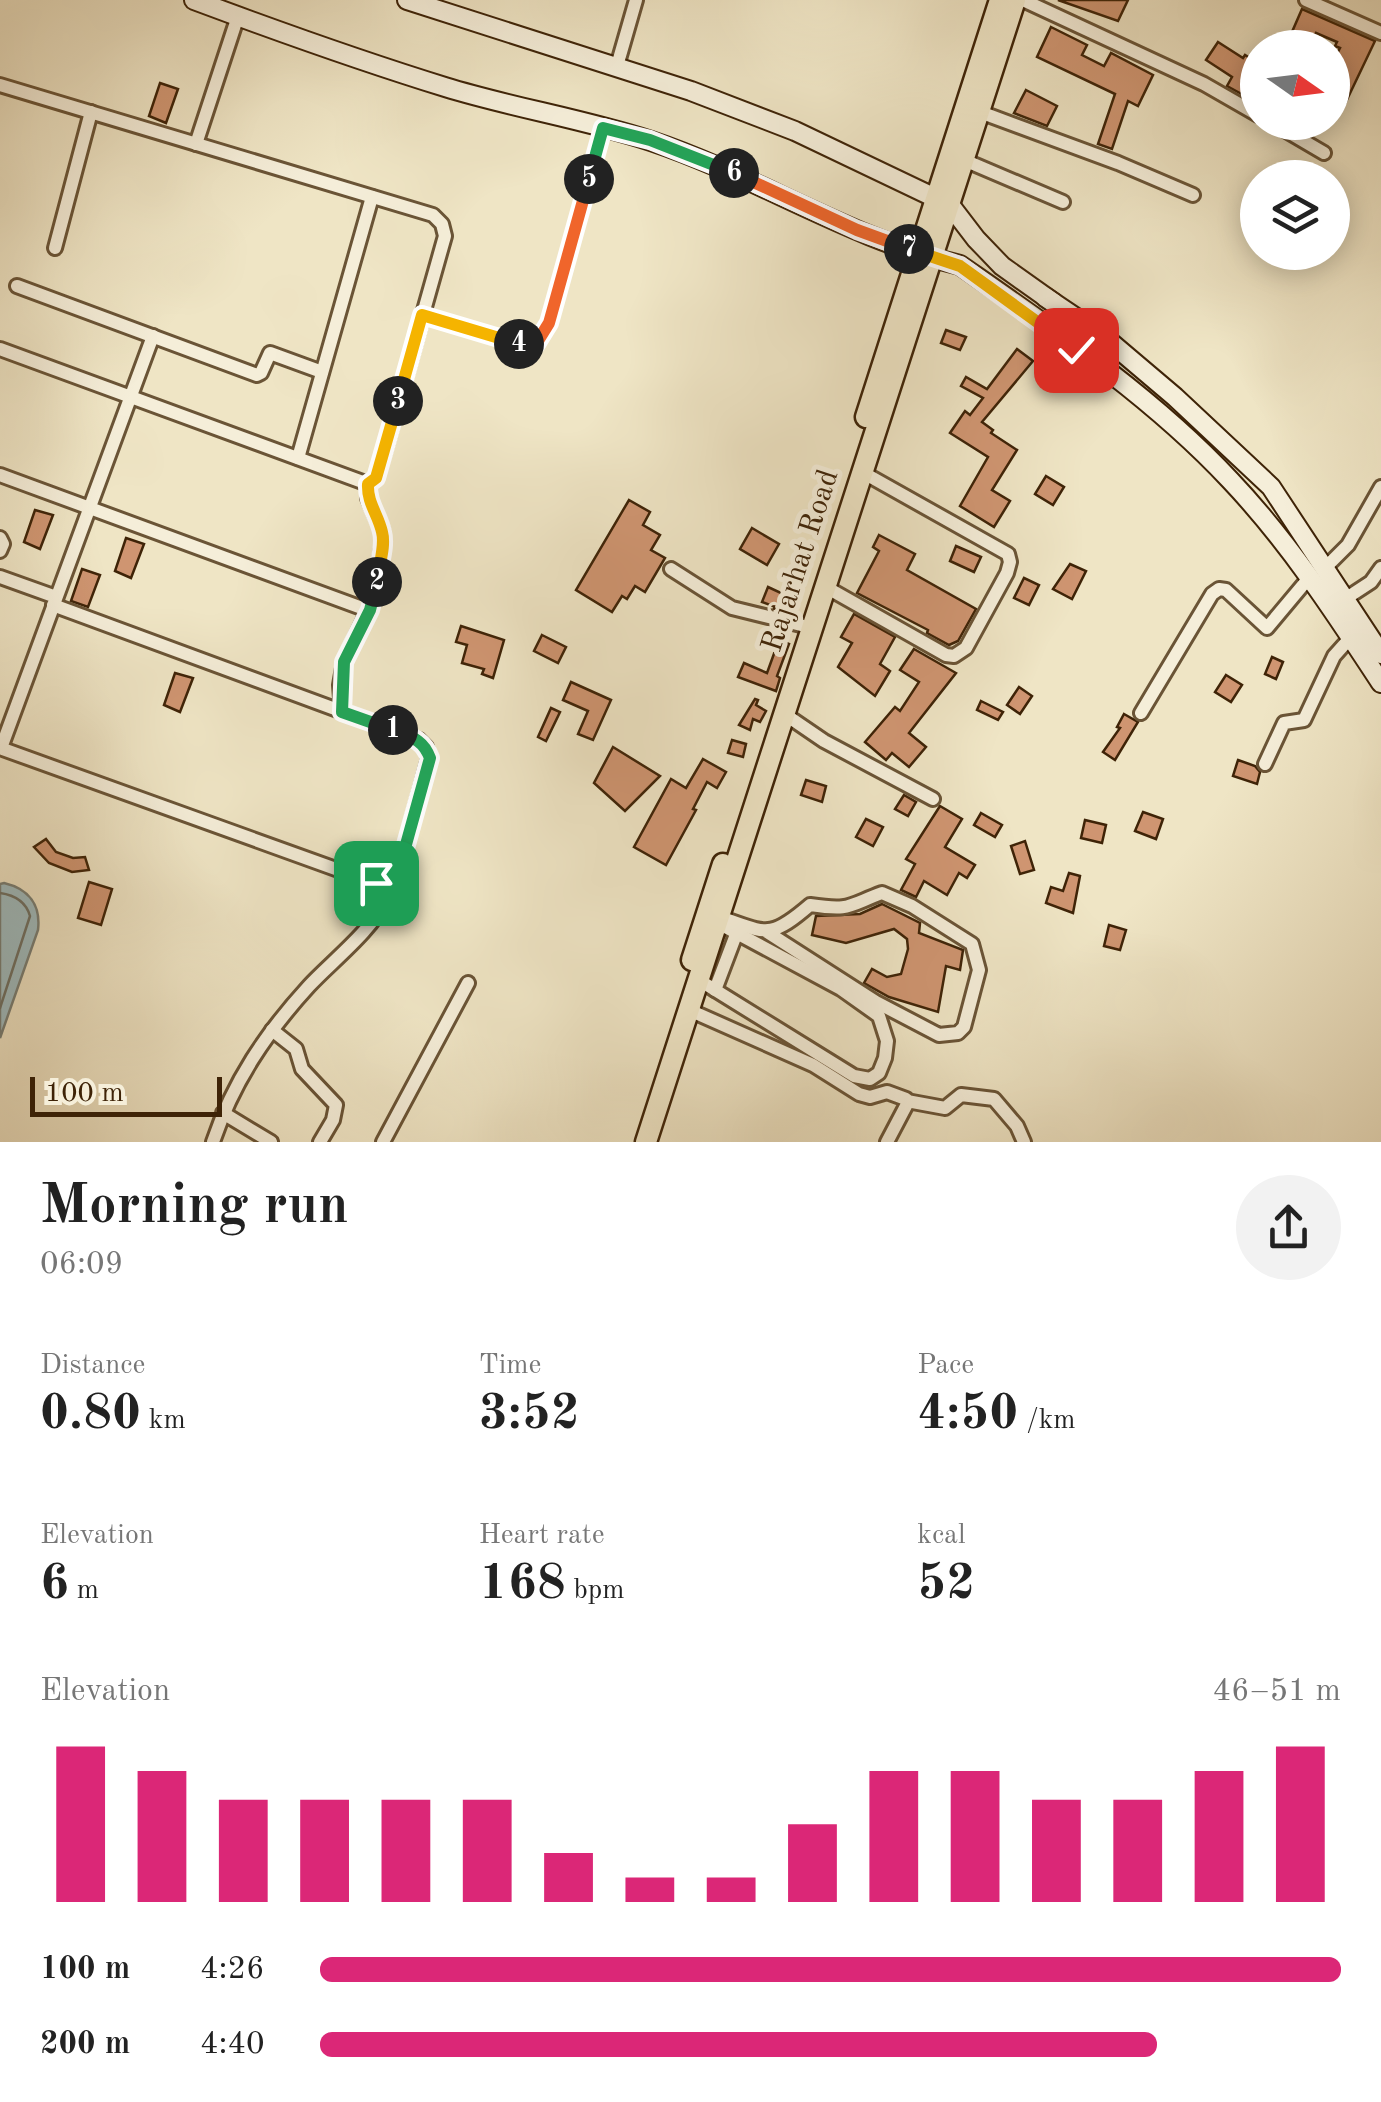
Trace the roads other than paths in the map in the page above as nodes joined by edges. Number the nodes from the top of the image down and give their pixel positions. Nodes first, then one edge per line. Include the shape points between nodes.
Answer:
1 (194, 0) edge
2 (408, 0) edge
3 (636, 0) edge
4 (1000, 0) edge
5 (1015, 0) edge
6 (1023, 0) edge
7 (1306, 0) edge
8 (238, 16) junction
9 (1381, 33) edge
10 (617, 66) junction
11 (0, 85) edge
12 (1240, 105) edge
13 (91, 112) junction
14 (980, 112) junction
15 (603, 128) junction
16 (1302, 140) edge
17 (196, 144) junction
18 (1324, 153) dead end
19 (964, 160) junction
20 (1193, 196) dead end
21 (372, 197) junction
22 (943, 201) junction
23 (1063, 202) dead end
24 (55, 248) dead end
25 (925, 256) junction
26 (17, 286) dead end
27 (422, 315) junction
28 (153, 336) junction
29 (0, 349) edge
30 (322, 372) junction
31 (130, 396) junction
32 (298, 458) junction
33 (862, 472) junction
34 (0, 474) edge
35 (368, 484) junction
36 (1381, 486) edge
37 (89, 508) junction
38 (0, 538) edge
39 (0, 551) edge
40 (1326, 568) junction
41 (1381, 568) edge
42 (671, 569) dead end
43 (1, 579) edge
44 (1308, 579) junction
45 (824, 586) junction
46 (54, 601) junction
47 (1338, 603) junction
48 (370, 610) junction
49 (801, 625) junction
50 (1351, 637) junction
51 (1381, 654) edge
52 (1381, 683) edge
53 (342, 712) junction
54 (783, 713) junction
55 (1141, 713) dead end
56 (0, 748) edge
57 (1265, 764) dead end
58 (933, 798) dead end
59 (376, 883) junction
60 (720, 921) junction
61 (767, 932) junction
62 (468, 983) dead end
63 (707, 985) junction
64 (688, 1010) junction
65 (272, 1030) junction
66 (907, 1101) junction
67 (223, 1113) junction
68 (213, 1142) edge
69 (271, 1142) edge
70 (320, 1142) edge
71 (383, 1142) edge
72 (633, 1142) edge
73 (646, 1142) edge
74 (887, 1142) edge
75 (1024, 1142) edge

1 - 8 main road
2 - 10 main road
3 - 10 street
4 - 22 main road, Rajarhat Road
5 - 14 main road, Rajarhat Road
6 - 12 street
7 - 9 street
8 - 15 main road via 446,88
8 - 17 street
10 - 22 main road via 795,131
11 - 13 street
13 - 17 street
13 - 24 street
14 - 19 main road, Rajarhat Road
14 - 20 street
15 - 25 main road via 741,175
15 - 27 street via 549,323 536,344
16 - 18 street
17 - 21 street
19 - 22 main road, Rajarhat Road
19 - 23 street
21 - 27 street via 433,215 442,224
21 - 30 street
22 - 25 main road, Rajarhat Road
22 - 40 main road via 987,262 1103,336 1272,487
25 - 33 main road, Rajarhat Road
25 - 44 main road via 960,266 1014,303 1186,436 1232,481
25 - 49 main road, Rajarhat Road
26 - 28 street
27 - 35 street via 376,478
28 - 30 street via 257,375 270,353
28 - 31 street
29 - 31 street
30 - 32 street
31 - 32 street
31 - 37 street
32 - 35 street
33 - 45 main road, Rajarhat Road
33 - 45 street via 1008,554 1008,574 966,648 954,656
34 - 37 street
35 - 48 street via 383,541
36 - 40 street via 1348,545
37 - 46 street
37 - 48 street
38 - 39 street
40 - 47 main road
41 - 47 street via 1372,582
42 - 49 street via 732,608
43 - 46 street
44 - 47 main road
44 - 55 street via 1266,628 1226,590 1212,594
45 - 54 main road, Rajarhat Road
46 - 53 street
46 - 56 street
47 - 50 main road
47 - 51 main road
48 - 53 street via 344,662
49 - 60 main road, Rajarhat Road
50 - 52 main road
50 - 57 street via 1334,656 1304,720 1284,723
53 - 59 street via 419,740 430,758 402,859
54 - 58 street
54 - 60 main road, Rajarhat Road
56 - 59 street
59 - 65 street via 386,893 378,911
60 - 61 street
60 - 63 main road, Rajarhat Road
60 - 63 street via 879,1016 887,1041 878,1073 854,1076
60 - 72 main road, Rajarhat Road
61 - 61 street via 784,927 810,904 840,909 882,893 912,906 972,944 979,970 964,1027 939,1035
62 - 71 street
63 - 64 main road, Rajarhat Road
64 - 66 street via 799,1058 859,1094 887,1092
64 - 73 main road, Rajarhat Road
65 - 67 street
65 - 70 street via 296,1049 302,1069 336,1105
66 - 74 street
66 - 75 street via 945,1108 961,1094 994,1099
67 - 68 street
67 - 69 street

